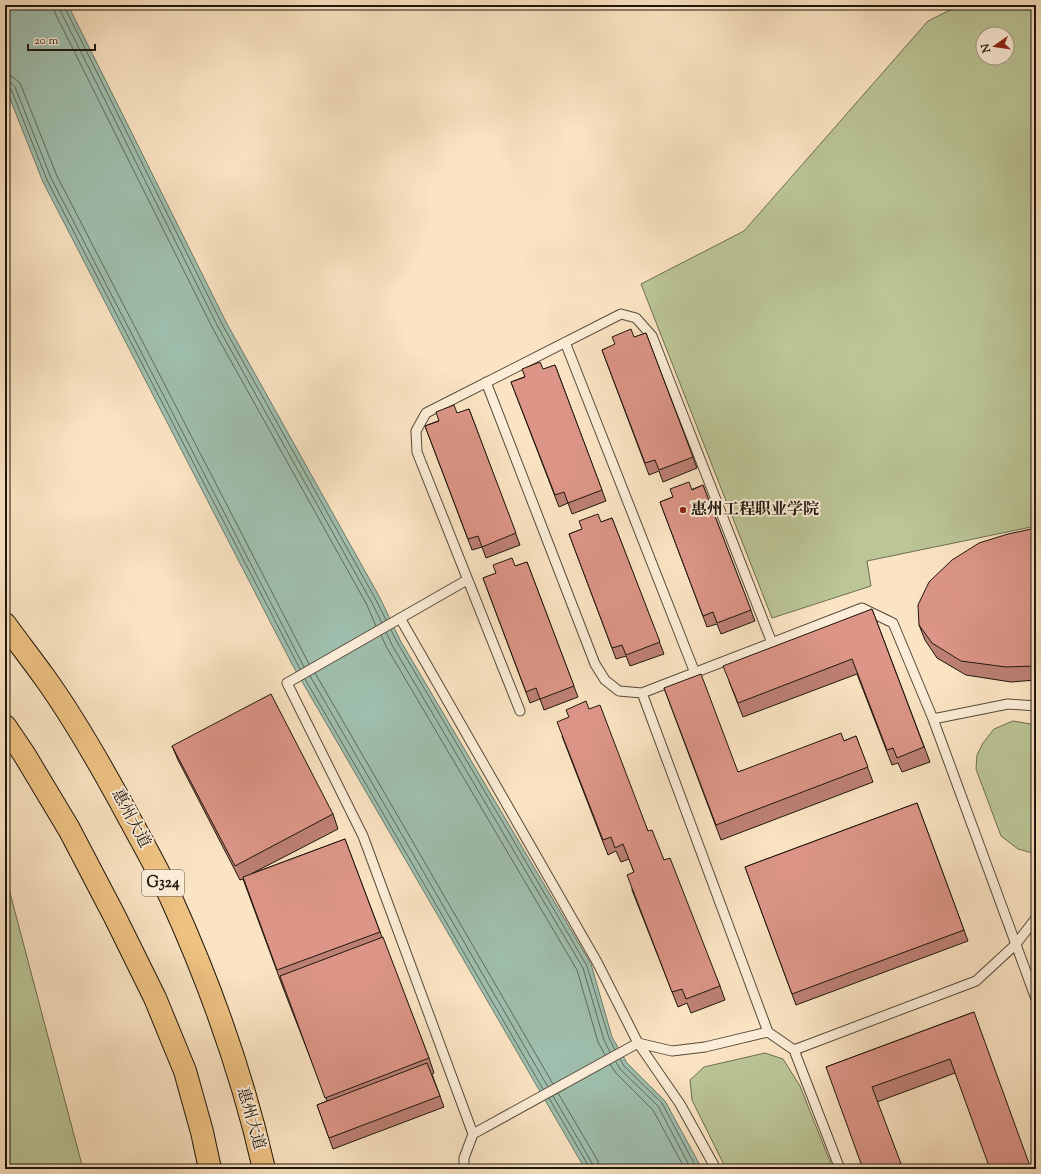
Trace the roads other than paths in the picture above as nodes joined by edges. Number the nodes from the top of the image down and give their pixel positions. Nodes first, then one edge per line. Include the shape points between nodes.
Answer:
1 (565, 342) junction
2 (486, 382) junction
3 (467, 580) junction
4 (400, 618) junction
5 (5, 624) edge
6 (772, 643) junction
7 (695, 673) junction
8 (642, 693) junction
9 (1036, 706) edge
10 (520, 711) dead end
11 (933, 719) junction
12 (5, 726) edge
13 (1036, 918) edge
14 (1016, 944) junction
15 (1036, 999) edge
16 (768, 1032) junction
17 (638, 1043) junction
18 (794, 1050) junction
19 (473, 1134) junction
20 (210, 1169) edge
21 (264, 1169) edge
22 (464, 1169) edge
23 (716, 1169) edge
24 (840, 1169) edge

1 - 2 lane
1 - 6 lane via 621,314 636,318 652,336
1 - 7 lane
2 - 3 lane via 426,413 416,431 417,452
2 - 8 lane via 594,664 605,680 619,690
3 - 4 lane
3 - 10 lane
4 - 17 lane via 597,962
4 - 19 lane via 287,683 363,836
5 - 21 highway, 惠州大道 / G324 via 45,678 92,751 170,897 207,984 235,1067
6 - 7 lane
6 - 11 lane via 862,608 875,614 893,623
7 - 8 lane
8 - 16 lane
9 - 11 lane via 1008,704
11 - 14 lane
12 - 20 highway via 70,829 155,998 184,1071
13 - 14 lane
14 - 15 lane
14 - 18 lane via 976,981
16 - 17 lane via 705,1047 672,1051
16 - 18 lane
17 - 19 lane
17 - 23 lane via 680,1104
18 - 24 lane
19 - 22 lane via 464,1158

